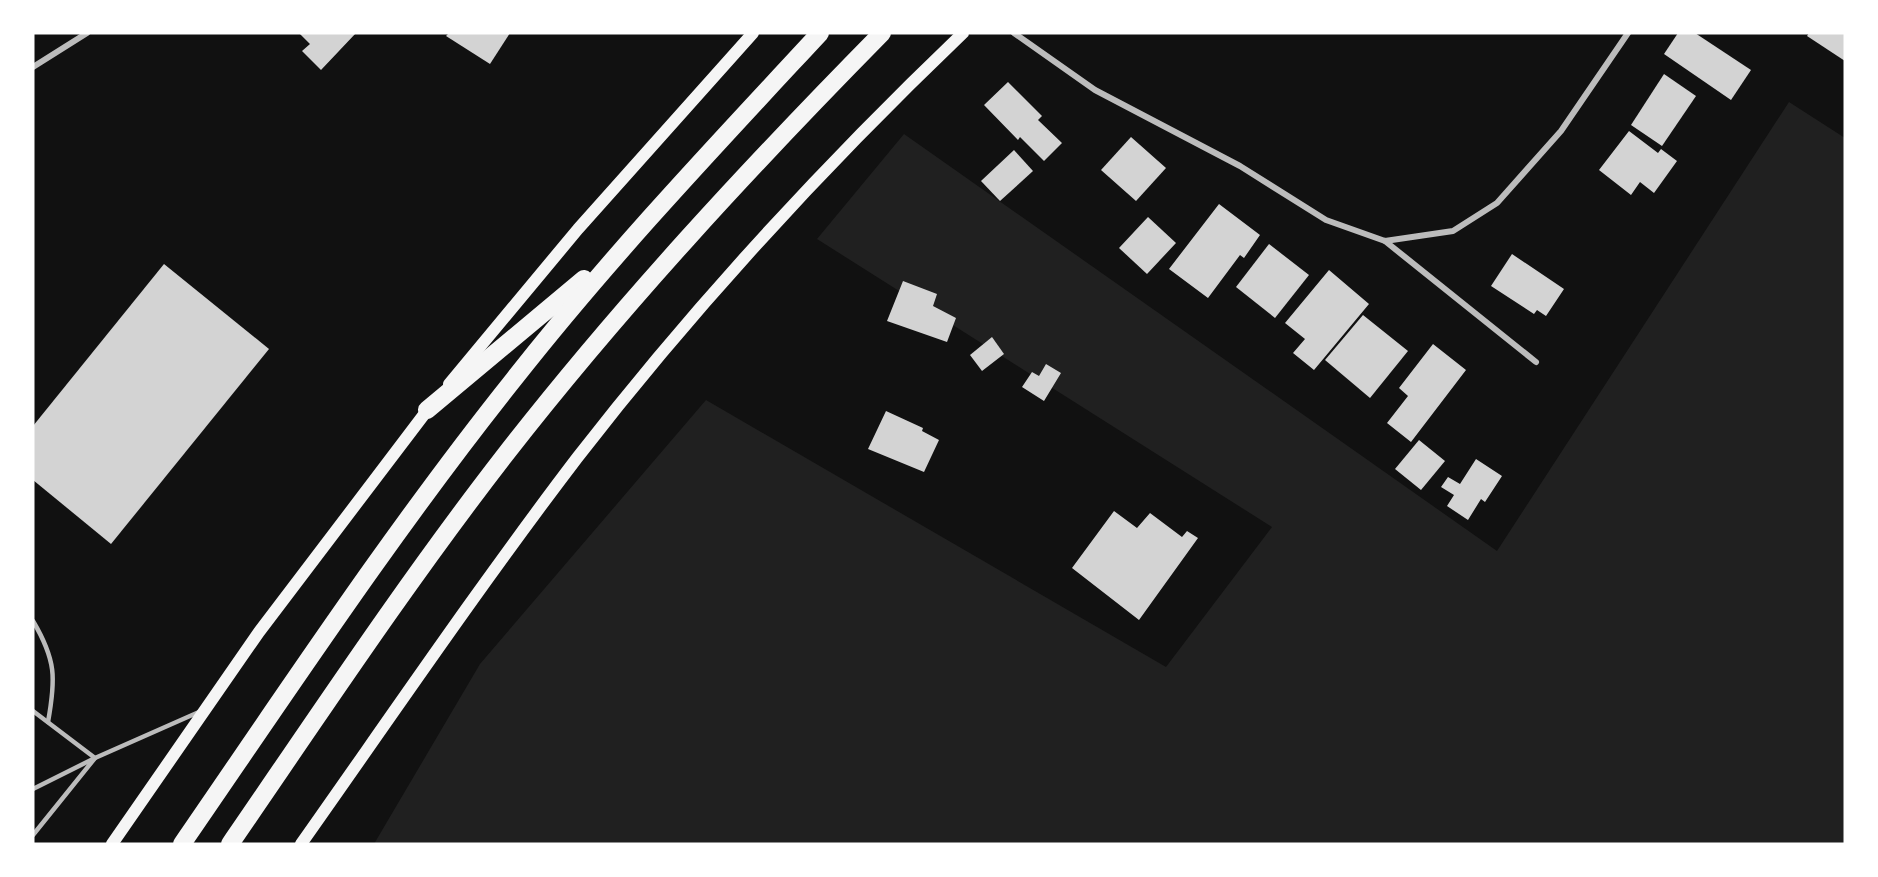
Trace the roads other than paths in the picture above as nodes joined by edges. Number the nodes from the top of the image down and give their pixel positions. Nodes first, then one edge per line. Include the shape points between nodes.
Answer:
1 (87, 33) edge
2 (753, 33) edge
3 (820, 33) edge
4 (882, 33) edge
5 (963, 33) edge
6 (1014, 33) edge
7 (1628, 33) edge
8 (33, 68) edge
9 (1384, 241) junction
10 (627, 243) junction
11 (1536, 362) dead end
12 (427, 410) junction
13 (33, 621) edge
14 (207, 708) junction
15 (33, 711) edge
16 (48, 722) junction
17 (95, 758) junction
18 (33, 789) edge
19 (33, 834) edge
20 (112, 844) edge
21 (182, 844) edge
22 (230, 844) edge
23 (301, 844) edge

1 - 8 street
2 - 12 main road via 578,229
3 - 10 highway
4 - 22 highway via 719,202 569,374 441,543
5 - 23 main road via 787,213 579,456
6 - 9 street via 1095,90 1240,166 1326,220
7 - 9 street via 1561,131 1497,203 1453,231
9 - 11 street
10 - 12 highway
10 - 21 highway via 466,440
12 - 14 main road via 259,632
13 - 16 lane via 48,647 55,685
14 - 17 lane
14 - 20 main road
15 - 16 lane
16 - 17 lane
17 - 18 lane
17 - 19 lane

